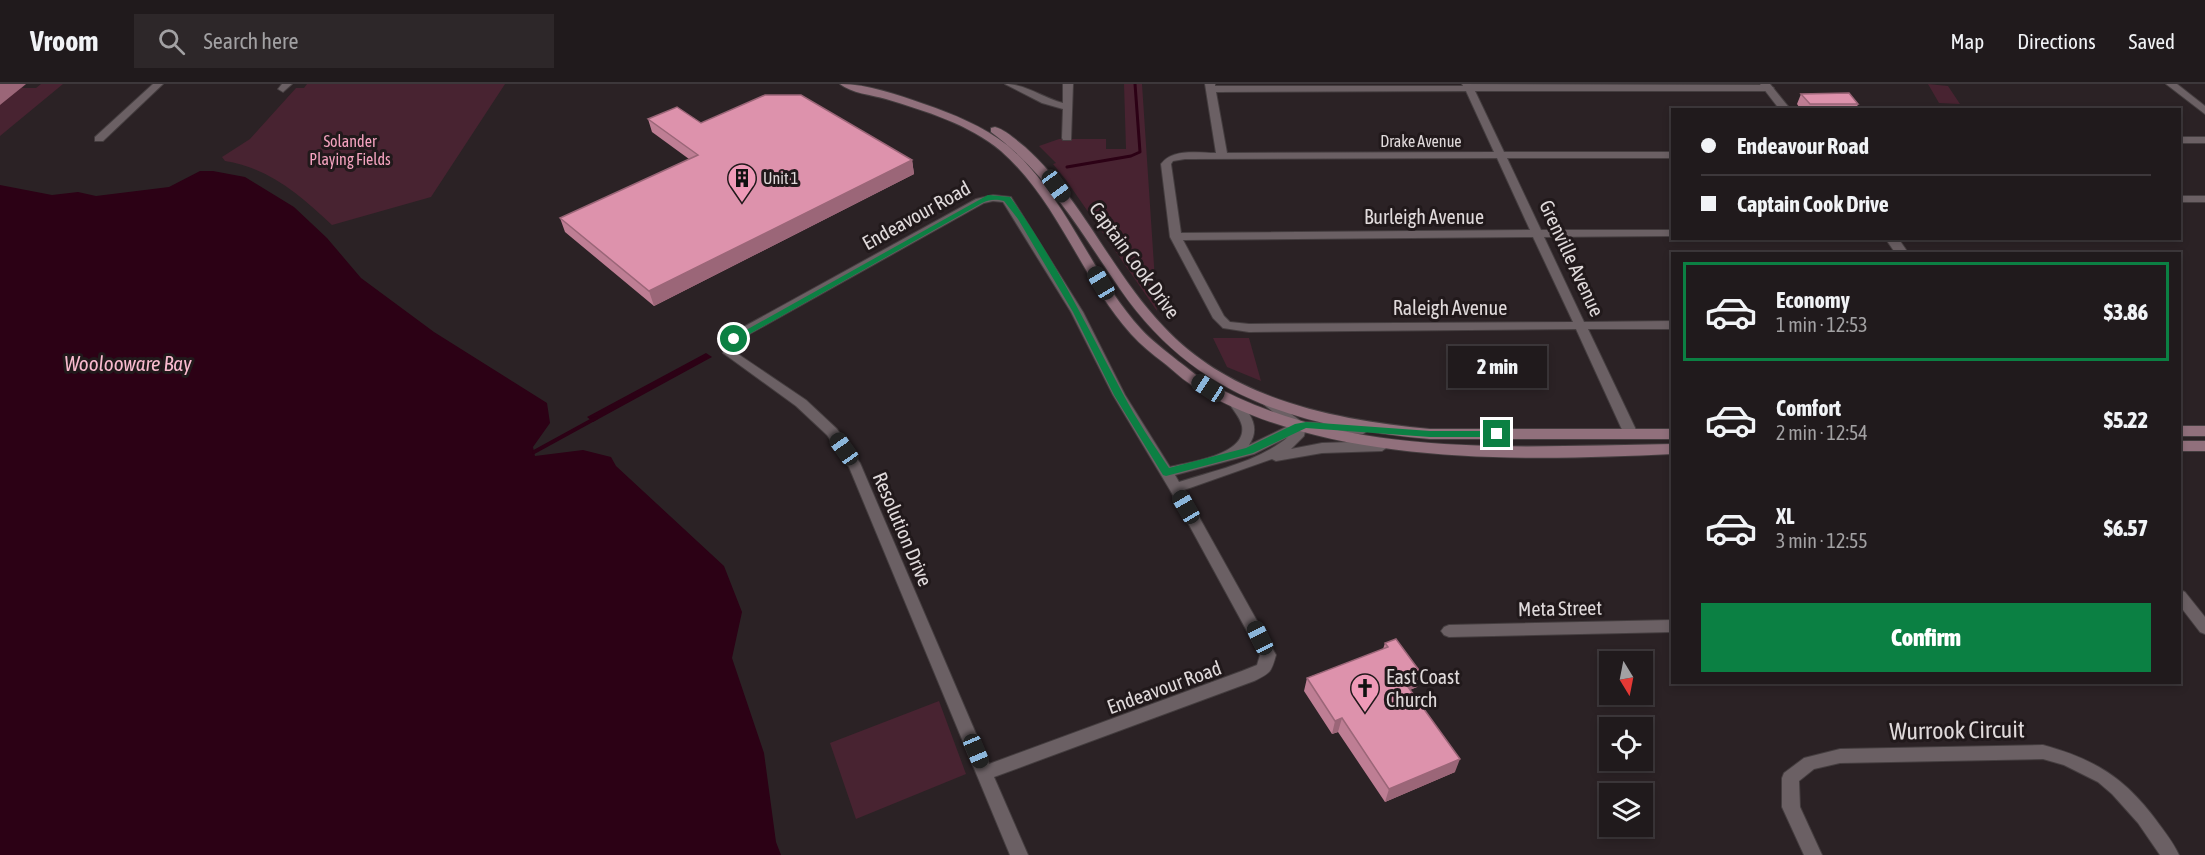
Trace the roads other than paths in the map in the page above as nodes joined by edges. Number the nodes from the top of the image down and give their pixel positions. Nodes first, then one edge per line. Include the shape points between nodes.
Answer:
1 (158, 84) edge
2 (845, 84) edge
3 (872, 84) edge
4 (1010, 84) edge
5 (1068, 84) edge
6 (2171, 84) edge
7 (1468, 86) edge
8 (1767, 86) edge
9 (1210, 87) edge
10 (1068, 107) junction
11 (1784, 108) edge
12 (2205, 111) edge
13 (1067, 138) dead end
14 (99, 139) dead end
15 (2181, 140) edge
16 (2205, 140) edge
17 (1671, 155) edge
18 (1222, 156) junction
19 (1500, 156) junction
20 (2181, 199) edge
21 (2205, 199) edge
22 (1537, 233) junction
23 (1671, 233) edge
24 (1176, 237) junction
25 (1671, 325) edge
26 (1580, 326) junction
27 (730, 345) joint
28 (1267, 400) junction
29 (1234, 402) junction
30 (1299, 426) junction
31 (2181, 431) edge
32 (2205, 431) edge
33 (1631, 434) junction
34 (1671, 434) edge
35 (1395, 439) junction
36 (2181, 446) edge
37 (2205, 446) edge
38 (1640, 449) junction
39 (1671, 449) edge
40 (1225, 458) junction
41 (1257, 460) junction
42 (1166, 473) junction
43 (1176, 488) junction
44 (2181, 599) edge
45 (2187, 615) edge
46 (1671, 626) edge
47 (2205, 628) edge
48 (1449, 631) dead end
49 (985, 773) junction
50 (1019, 855) edge
51 (1813, 855) edge
52 (2170, 855) edge

1 - 14 street
2 - 29 main road, Captain Cook Drive via 955,120 1002,147 1035,180 1110,297 1144,340 1184,373
3 - 28 main road, Captain Cook Drive via 982,122 1028,154 1047,174 1156,327 1207,370
4 - 10 street
5 - 10 street
6 - 12 street
7 - 8 street
7 - 9 street
7 - 19 street, Grenville Avenue
8 - 11 street
9 - 18 street
10 - 13 street
15 - 16 street
17 - 19 street, Drake Avenue
18 - 19 street, Drake Avenue
18 - 24 street, Drake Avenue via 1185,156 1170,159 1166,164
19 - 22 street, Grenville Avenue
20 - 21 street
22 - 23 street, Burleigh Avenue
22 - 24 street, Burleigh Avenue
22 - 26 street, Grenville Avenue
24 - 26 street, Raleigh Avenue via 1219,318 1227,325
25 - 26 street, Raleigh Avenue
26 - 33 street, Grenville Avenue
27 - 42 street, Endeavour Road via 742,333 980,201 988,197 1007,199 1077,312 1119,395
27 - 49 street, Resolution Drive via 729,353 801,403 832,432 855,466
28 - 30 street
28 - 35 main road, Captain Cook Drive
29 - 30 main road, Captain Cook Drive
29 - 40 street via 1250,433
30 - 35 main road, Captain Cook Drive via 1333,435
30 - 40 street via 1249,451
30 - 41 street via 1299,433 1289,444
31 - 32 main road
33 - 34 main road, Captain Cook Drive
33 - 35 main road, Captain Cook Drive via 1430,434
33 - 38 main road, Grenville Avenue
35 - 38 main road, Captain Cook Drive via 1503,450
35 - 41 street
36 - 37 main road
38 - 39 main road, Captain Cook Drive
40 - 42 street
41 - 43 street
42 - 43 street, Endeavour Road
43 - 49 street, Endeavour Road via 1268,655 1264,669
44 - 45 street
45 - 47 street
46 - 48 street, Meta Street
49 - 50 street
51 - 52 street, Wurrook Circuit via 1791,807 1791,777 1810,763 1840,756 2043,752 2071,759 2113,782 2146,819

